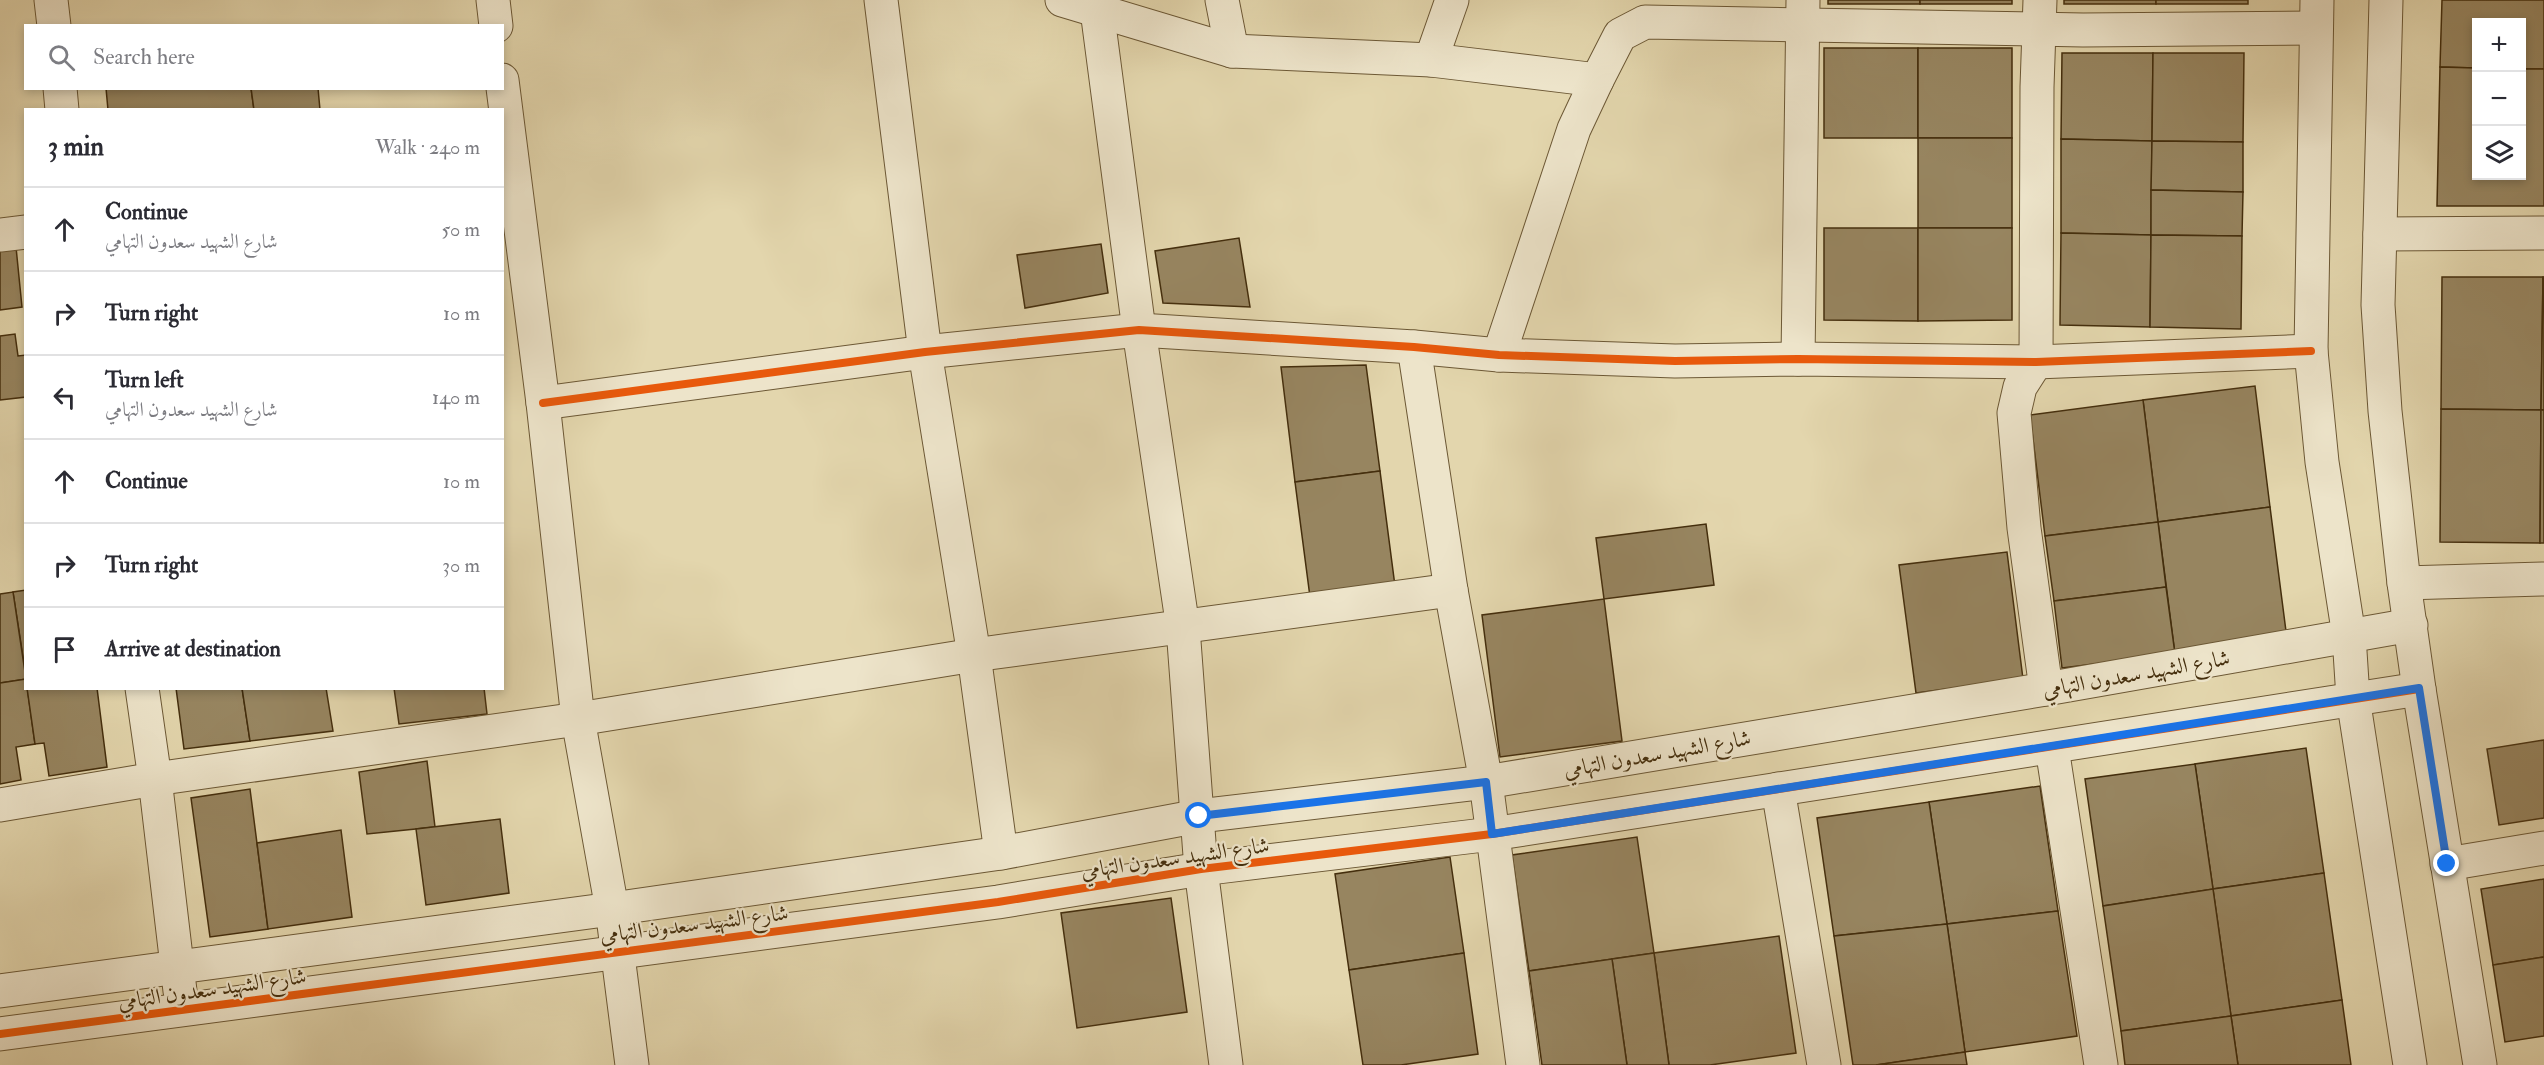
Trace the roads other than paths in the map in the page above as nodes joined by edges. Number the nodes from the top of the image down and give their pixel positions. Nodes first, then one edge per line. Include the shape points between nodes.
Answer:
1 (51, 0) edge
2 (492, 0) edge
3 (881, 0) edge
4 (1062, 0) edge
5 (1222, 0) edge
6 (1452, 0) edge
7 (2386, 0) edge
8 (1097, 10) junction
9 (1803, 13) edge
10 (2040, 14) edge
11 (2317, 14) edge
12 (54, 24) edge
13 (496, 24) edge
14 (1232, 51) junction
15 (1431, 60) junction
16 (1598, 80) junction
17 (60, 90) edge
18 (503, 90) edge
19 (62, 108) edge
20 (24, 232) edge
21 (2544, 233) edge
22 (2380, 234) junction
23 (0, 235) edge
24 (1139, 330) junction
25 (1414, 347) junction
26 (2311, 351) junction
27 (925, 352) junction
28 (1499, 355) junction
29 (1798, 359) junction
30 (2036, 362) junction
31 (543, 403) junction
32 (2544, 579) edge
33 (2404, 583) junction
34 (1452, 590) junction
35 (2412, 625) junction
36 (1183, 628) junction
37 (2349, 636) junction
38 (974, 655) junction
39 (2419, 688) junction
40 (2046, 689) junction
41 (142, 690) edge
42 (2353, 698) junction
43 (578, 719) junction
44 (2052, 748) junction
45 (155, 779) junction
46 (1486, 782) junction
47 (1779, 789) junction
48 (0, 805) edge
49 (1199, 816) junction
50 (1492, 834) junction
51 (2544, 848) edge
52 (1001, 854) junction
53 (2447, 864) junction
54 (1202, 869) junction
55 (612, 909) junction
56 (618, 951) junction
57 (178, 968) junction
58 (0, 991) edge
59 (183, 1011) junction
60 (0, 1034) edge
61 (632, 1065) edge
62 (1226, 1065) edge
63 (1523, 1065) edge
64 (1824, 1065) edge
65 (2102, 1065) edge
66 (2410, 1065) edge
67 (2480, 1065) edge

1 - 12 street
2 - 13 street
3 - 27 street
4 - 8 street
5 - 14 street
6 - 15 street
7 - 22 street
8 - 14 street
8 - 24 street
9 - 10 street
9 - 16 street via 1645,22 1620,35
9 - 29 street
10 - 11 street via 2095,30
10 - 30 street
11 - 26 street
14 - 15 street
15 - 16 street
16 - 28 street via 1574,129
17 - 19 street
18 - 31 street
20 - 23 street
21 - 22 street
22 - 33 street via 2378,305
24 - 25 street
24 - 27 street
24 - 36 street
25 - 28 street
25 - 34 street
26 - 30 street
26 - 37 street via 2322,462
27 - 31 street
27 - 38 street
28 - 29 street via 1675,361
29 - 30 street
30 - 40 street via 2020,387 2014,413 2024,528
31 - 43 street
32 - 33 street
33 - 35 street
34 - 36 street
34 - 46 street
35 - 37 street, شارع الشهيد سعدون التهامي
35 - 39 street
36 - 38 street
36 - 49 street
37 - 40 street, شارع الشهيد سعدون التهامي
37 - 42 street
38 - 43 street
38 - 52 street
39 - 42 street, شارع الشهيد سعدون التهامي
39 - 53 street
40 - 46 street, شارع الشهيد سعدون التهامي
41 - 45 street
42 - 44 street, شارع الشهيد سعدون التهامي
42 - 66 street
43 - 45 street
43 - 55 street
44 - 47 street, شارع الشهيد سعدون التهامي
44 - 65 street
45 - 48 street
45 - 57 street
46 - 49 street, شارع الشهيد سعدون التهامي
46 - 50 street
47 - 50 street, شارع الشهيد سعدون التهامي
47 - 64 street
49 - 52 street, شارع الشهيد سعدون التهامي
49 - 54 street
50 - 54 street, شارع الشهيد سعدون التهامي
50 - 63 street
51 - 53 street
52 - 55 street, شارع الشهيد سعدون التهامي
53 - 67 street
54 - 56 street, شارع الشهيد سعدون التهامي via 998,902
54 - 62 street
55 - 56 street
55 - 57 street, شارع الشهيد سعدون التهامي
56 - 59 street, شارع الشهيد سعدون التهامي
56 - 61 street
57 - 58 street, شارع الشهيد سعدون التهامي
57 - 59 street
59 - 60 street, شارع الشهيد سعدون التهامي

